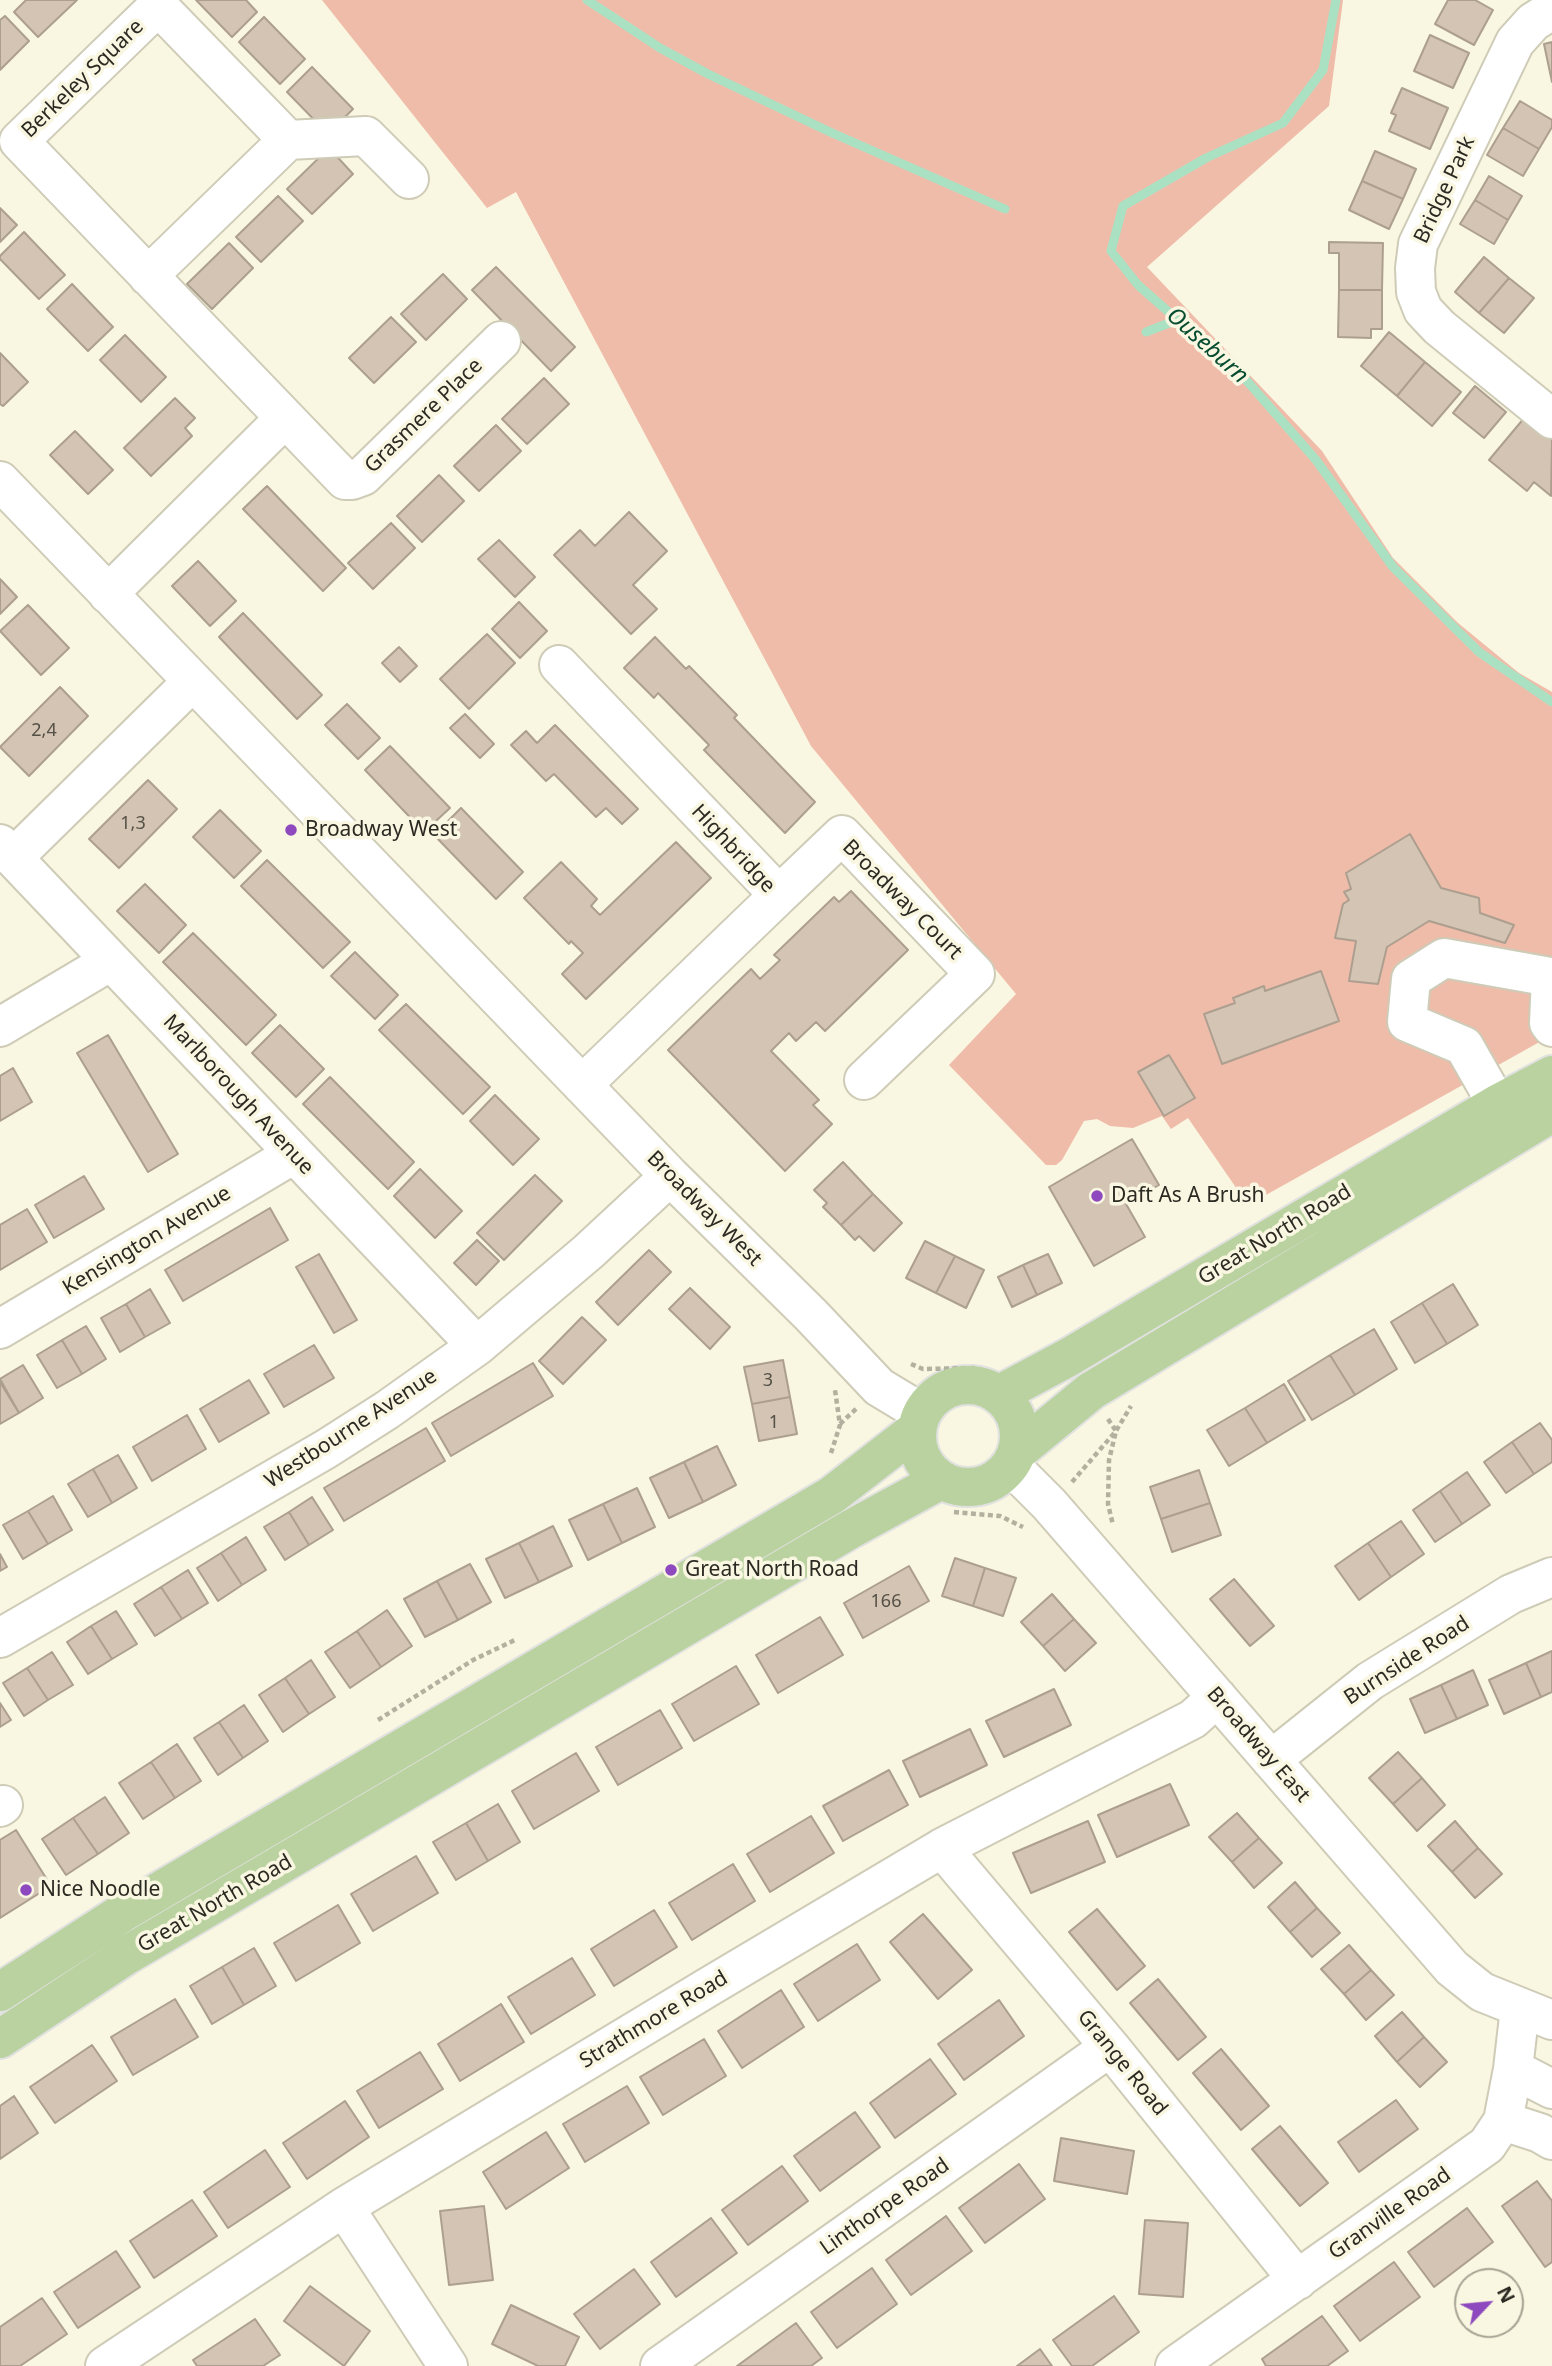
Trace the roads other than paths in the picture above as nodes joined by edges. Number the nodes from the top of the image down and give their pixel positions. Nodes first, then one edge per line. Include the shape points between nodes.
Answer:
1 (157, 3) edge
2 (1552, 10) edge
3 (288, 140) junction
4 (409, 179) dead end
5 (148, 276) junction
6 (501, 341) dead end
7 (226, 356) joint
8 (285, 418) junction
9 (1552, 419) edge
10 (0, 481) edge
11 (108, 594) junction
12 (559, 665) dead end
13 (193, 681) junction
14 (7, 851) edge
15 (779, 895) junction
16 (111, 961) junction
17 (0, 1027) edge
18 (1552, 1027) edge
19 (1552, 1075) edge
20 (864, 1080) dead end
21 (582, 1085) junction
22 (1497, 1104) junction
23 (1552, 1113) edge
24 (293, 1154) junction
25 (670, 1176) junction
26 (0, 1329) edge
27 (477, 1346) junction
28 (998, 1395) junction
29 (919, 1421) junction
30 (1013, 1459) junction
31 (941, 1480) junction
32 (1552, 1577) edge
33 (0, 1638) edge
34 (1217, 1698) junction
35 (1271, 1760) junction
36 (942, 1848) junction
37 (0, 1992) edge
38 (1536, 2014) edge
39 (0, 2039) edge
40 (1110, 2047) junction
41 (1513, 2069) junction
42 (1552, 2089) edge
43 (1503, 2121) junction
44 (1552, 2140) edge
45 (344, 2207) junction
46 (1298, 2280) junction
47 (105, 2366) edge
48 (447, 2366) edge
49 (660, 2366) edge
50 (1175, 2366) edge

1 - 3 street, Berkeley Square
1 - 5 street, Berkeley Square via 19,141
2 - 9 street, Bridge Park via 1515,41 1418,244 1415,268 1416,292 1423,310 1438,327
3 - 4 street via 366,136
3 - 5 street
5 - 7 street, Berkeley Square
6 - 8 street, Grasmere Place via 363,476 352,480 345,480
7 - 8 street, Grasmere Place
8 - 11 street
10 - 11 street, Broadway West
11 - 13 street, Broadway West
12 - 15 street, Highbridge
13 - 14 street
13 - 21 street, Broadway West
14 - 16 street, Marlborough Avenue
15 - 20 street, Broadway Court via 842,835 975,974
15 - 21 street, Highbridge
16 - 17 street
16 - 24 street, Marlborough Avenue
18 - 22 street via 1550,977 1444,958 1410,979 1407,1022 1464,1046
19 - 22 main road, Great North Road
21 - 25 street, Broadway West
22 - 28 main road, Great North Road
23 - 30 main road, Great North Road via 1091,1391
24 - 26 street, Kensington Avenue
24 - 27 street, Marlborough Avenue
25 - 27 street, Westbourne Avenue
25 - 29 street, Broadway West via 878,1387
27 - 33 street, Westbourne Avenue via 326,1449
28 - 29 main road, Great North Road via 965,1385 947,1389 932,1399
28 - 30 main road via 1017,1420 1019,1436
29 - 31 main road via 917,1444 922,1458
29 - 37 main road, Great North Road via 832,1495 121,1913
30 - 31 main road, Great North Road via 999,1477 986,1484 956,1486
30 - 34 street, Broadway East
31 - 39 main road, Great North Road via 127,1955
32 - 35 street, Burnside Road via 1511,1594 1370,1681
34 - 35 street, Broadway East
34 - 36 street, Strathmore Road via 1193,1719
35 - 38 street, Broadway East via 1452,1968 1482,1992
36 - 40 street, Grange Road
36 - 45 street, Strathmore Road
38 - 41 street, Granville Road
40 - 46 street, Grange Road
40 - 49 street, Linthorpe Road
41 - 42 street
41 - 43 street, Granville Road
43 - 44 street
43 - 46 street, Granville Road via 1487,2145
45 - 47 street, Strathmore Road
45 - 48 street
46 - 50 street, Granville Road

